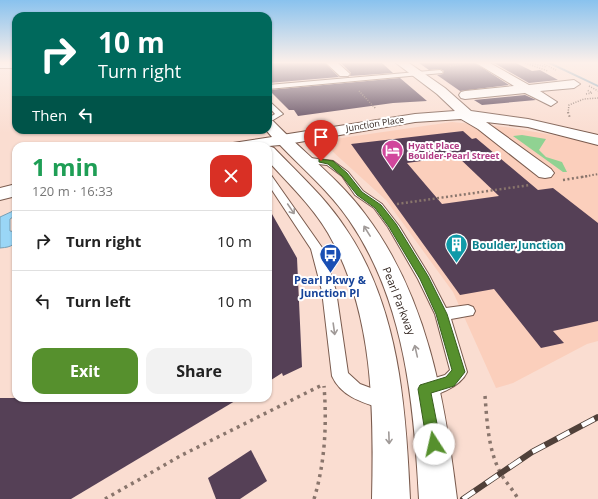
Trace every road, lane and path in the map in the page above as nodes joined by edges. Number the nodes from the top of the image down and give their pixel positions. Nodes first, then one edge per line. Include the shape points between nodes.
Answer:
1 (433, 86) edge
2 (521, 86) edge
3 (552, 86) edge
4 (526, 89) junction
5 (465, 95) dead end
6 (598, 98) edge
7 (551, 102) dead end
8 (272, 106) edge
9 (465, 115) junction
10 (570, 119) dead end
11 (255, 134) edge
12 (598, 140) edge
13 (265, 142) edge
14 (272, 148) edge
15 (598, 174) edge
16 (551, 177) joint
17 (533, 184) dead end
18 (12, 191) edge
19 (0, 194) edge
20 (396, 204) dead end
21 (468, 311) dead end
22 (442, 314) junction
23 (324, 377) dead end
24 (324, 384) junction
25 (424, 389) junction
26 (485, 396) dead end
27 (386, 402) junction
28 (105, 499) edge
29 (314, 499) edge
30 (391, 499) edge
31 (438, 499) edge
32 (518, 499) edge

1 - 9 street
2 - 4 street
3 - 4 street
4 - 5 street
4 - 7 street
6 - 10 path via 579,100 569,105
8 - 14 lane via 279,114
9 - 12 street, Junction Place via 528,123
9 - 14 street, Junction Place via 415,118
9 - 16 street
11 - 13 street
14 - 22 lane via 330,163 345,174 359,193 378,206 408,249
25 -> 14 street, Pearl Parkway via 403,308 366,229 345,201
14 - 27 street via 326,216 354,261 372,317 382,362
14 -> 27 lane via 322,264 340,376 346,385 356,391
15 - 16 path
17 - 20 path
18 - 19 street
21 - 22 lane
22 - 25 lane via 459,372 450,381
23 - 24 path
24 - 28 path via 182,455
24 - 29 path via 326,405
25 - 31 street, Pearl Parkway via 434,444
26 - 32 path via 490,448 500,473 514,489
27 -> 30 street

